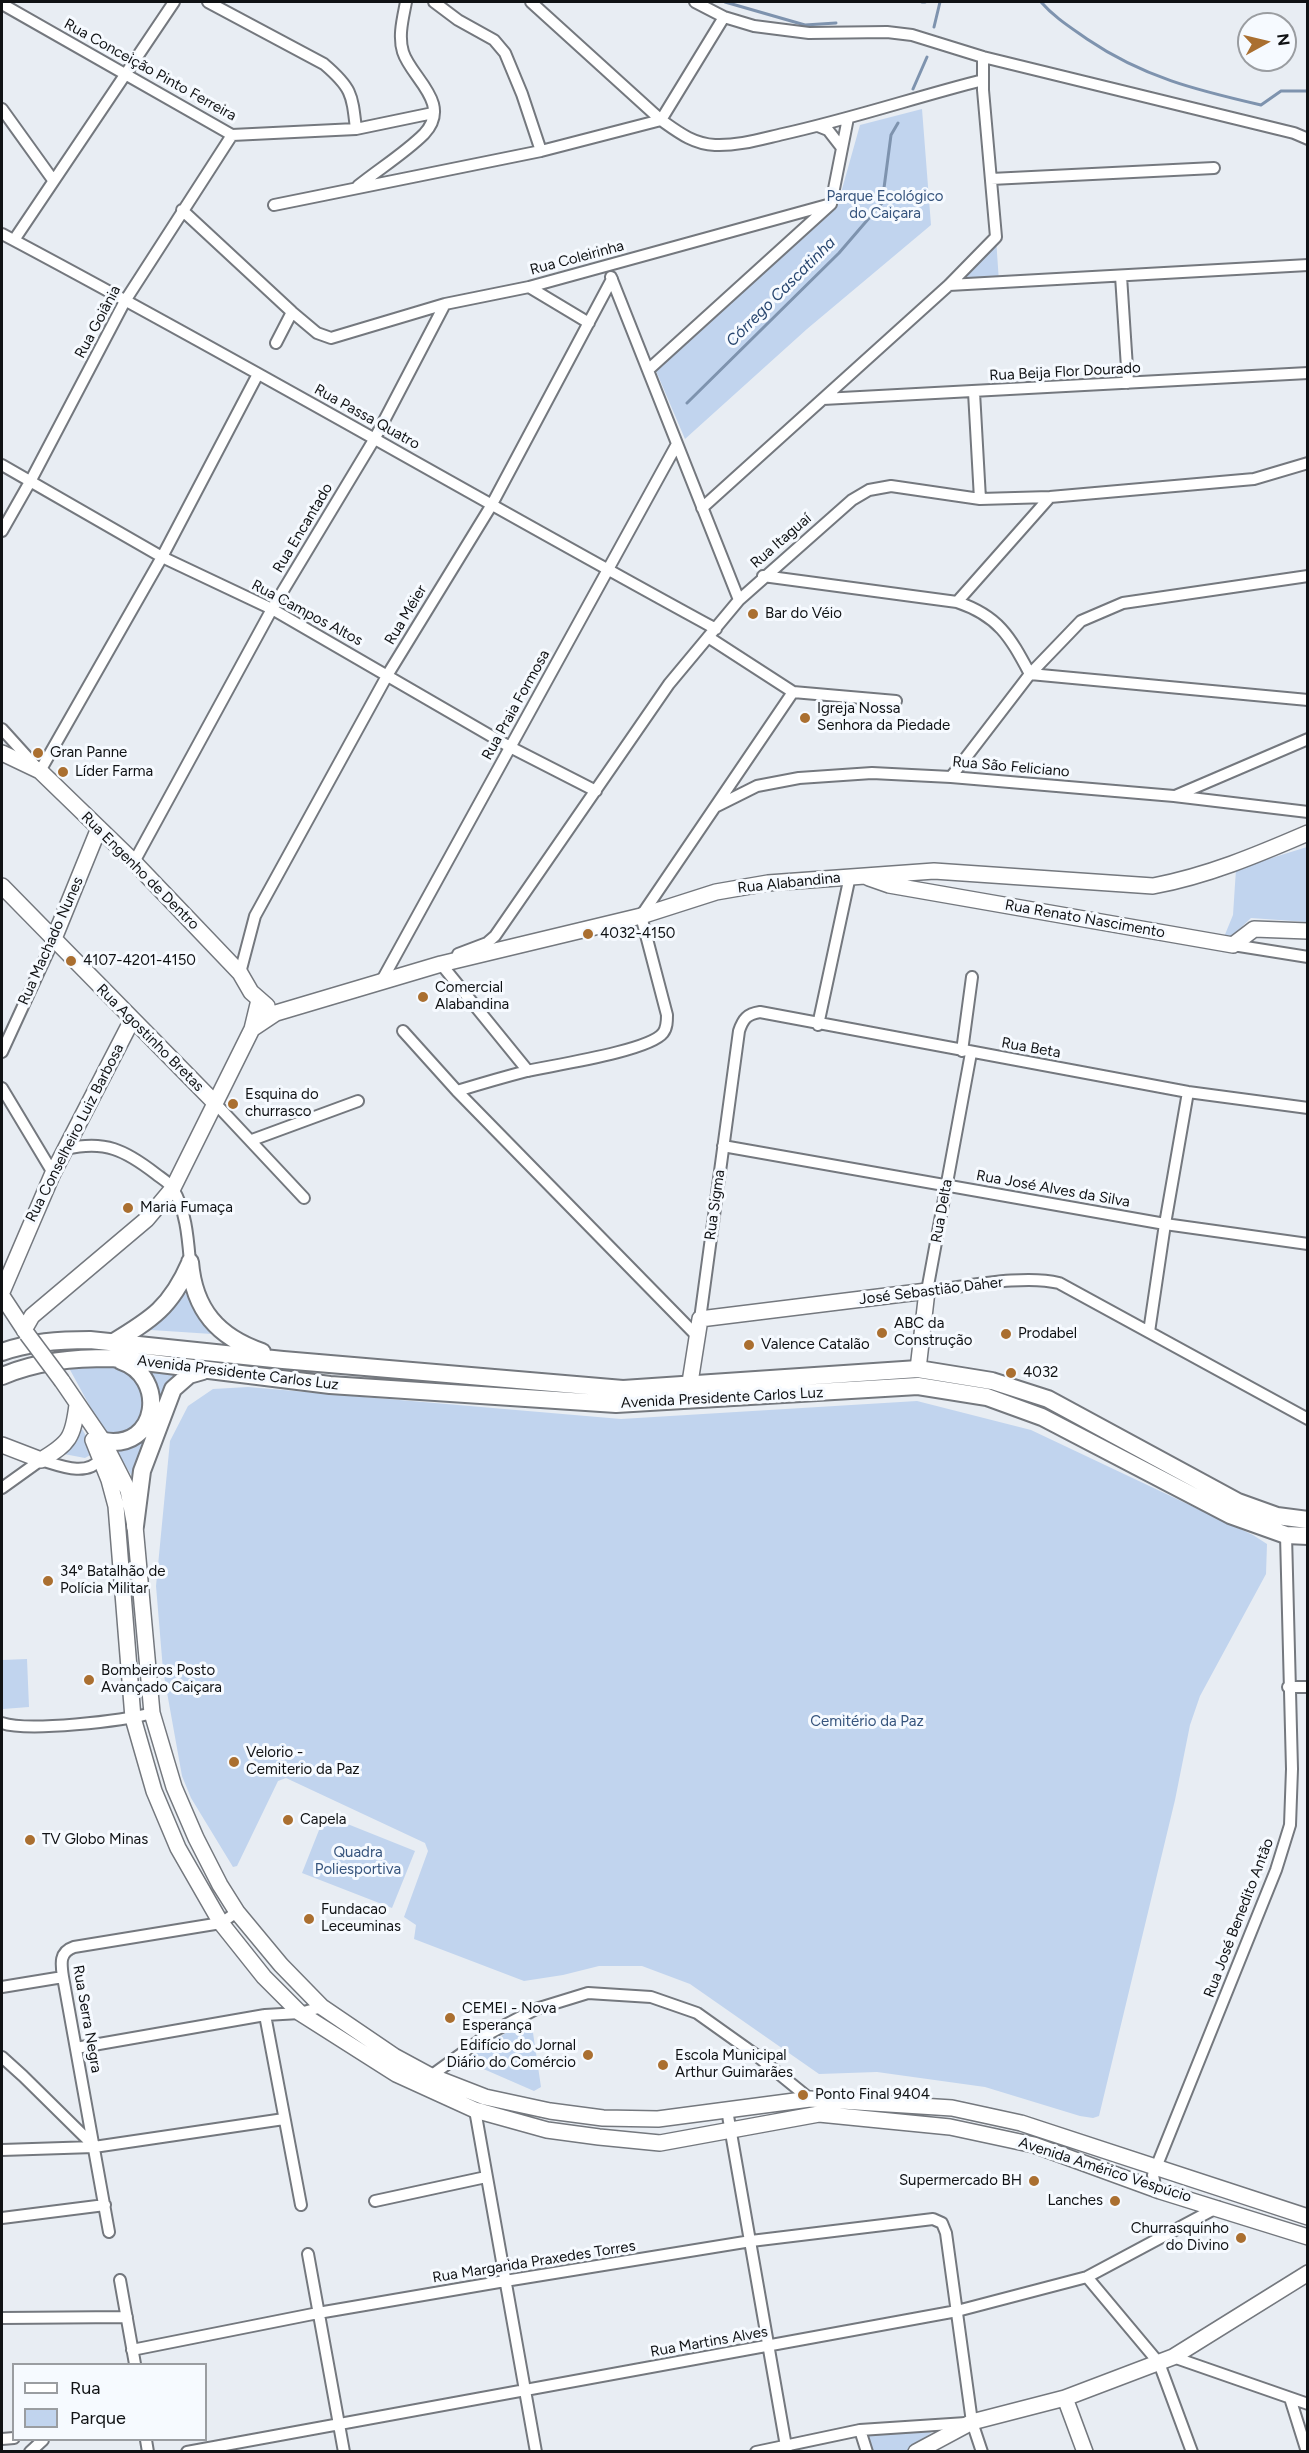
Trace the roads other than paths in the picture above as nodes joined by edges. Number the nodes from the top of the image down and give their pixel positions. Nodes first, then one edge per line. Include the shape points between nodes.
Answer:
1 (174, 2) edge
2 (208, 2) edge
3 (406, 2) edge
4 (434, 2) edge
5 (531, 2) edge
6 (695, 2) edge
7 (2, 4) edge
8 (724, 17) junction
9 (983, 57) junction
10 (125, 73) junction
11 (983, 80) junction
12 (2, 109) edge
13 (433, 113) junction
14 (848, 118) junction
15 (661, 120) junction
16 (817, 126) junction
17 (356, 129) junction
18 (232, 135) junction
19 (1308, 139) edge
20 (842, 148) junction
21 (541, 151) junction
22 (1214, 168) dead end
23 (991, 179) junction
24 (53, 180) junction
25 (356, 187) junction
26 (831, 204) junction
27 (274, 205) dead end
28 (182, 210) junction
29 (2, 234) edge
30 (14, 240) junction
31 (1308, 265) edge
32 (607, 266) junction
33 (1121, 276) junction
34 (612, 279) junction
35 (949, 285) junction
36 (529, 287) junction
37 (125, 301) junction
38 (445, 304) junction
39 (292, 312) junction
40 (589, 323) junction
41 (276, 343) dead end
42 (648, 370) junction
43 (1308, 373) edge
44 (258, 374) junction
45 (1128, 383) junction
46 (975, 392) junction
47 (823, 399) junction
48 (375, 438) junction
49 (677, 444) junction
50 (1308, 463) edge
51 (2, 465) edge
52 (31, 480) junction
53 (1050, 497) junction
54 (980, 499) junction
55 (491, 506) junction
56 (702, 508) junction
57 (2, 531) edge
58 (162, 557) junction
59 (608, 570) junction
60 (763, 576) junction
61 (1308, 576) edge
62 (739, 600) junction
63 (957, 602) junction
64 (272, 609) junction
65 (716, 629) junction
66 (708, 637) junction
67 (388, 674) junction
68 (1030, 674) junction
69 (793, 692) junction
70 (1308, 700) edge
71 (896, 701) dead end
72 (2, 729) edge
73 (1308, 739) edge
74 (510, 747) junction
75 (2, 753) edge
76 (40, 771) junction
77 (951, 777) junction
78 (596, 791) junction
79 (1174, 796) junction
80 (717, 806) junction
81 (1308, 812) edge
82 (99, 828) junction
83 (1308, 833) edge
84 (134, 862) junction
85 (857, 876) junction
86 (2, 886) edge
87 (641, 916) junction
88 (1308, 931) edge
89 (53, 941) junction
90 (1233, 945) junction
91 (1308, 957) edge
92 (443, 964) junction
93 (240, 973) junction
94 (972, 977) dead end
95 (381, 982) junction
96 (260, 1000) junction
97 (276, 1013) junction
98 (751, 1013) joint
99 (132, 1020) junction
100 (818, 1025) junction
101 (252, 1029) junction
102 (403, 1031) dead end
103 (2, 1052) edge
104 (966, 1052) junction
105 (528, 1071) junction
106 (2, 1088) edge
107 (457, 1091) junction
108 (1188, 1092) junction
109 (358, 1101) dead end
110 (215, 1103) junction
111 (1308, 1108) edge
112 (252, 1140) junction
113 (723, 1146) junction
114 (66, 1149) junction
115 (53, 1173) junction
116 (946, 1186) junction
117 (173, 1188) junction
118 (301, 1194) dead end
119 (1165, 1224) junction
120 (1308, 1244) edge
121 (20, 1245) junction
122 (2, 1254) edge
123 (190, 1262) junction
124 (927, 1291) junction
125 (2, 1294) edge
126 (14, 1314) junction
127 (32, 1316) junction
128 (700, 1319) junction
129 (25, 1332) junction
130 (1149, 1332) junction
131 (698, 1337) junction
132 (112, 1351) junction
133 (2, 1352) edge
134 (283, 1360) junction
135 (918, 1369) junction
136 (204, 1371) junction
137 (2, 1376) edge
138 (688, 1393) junction
139 (77, 1405) junction
140 (1308, 1419) edge
141 (103, 1441) junction
142 (2, 1445) edge
143 (41, 1460) junction
144 (101, 1460) junction
145 (2, 1488) edge
146 (1308, 1520) edge
147 (135, 1526) junction
148 (1286, 1534) junction
149 (1308, 1536) edge
150 (1288, 1687) junction
151 (1308, 1687) edge
152 (152, 1713) junction
153 (133, 1718) junction
154 (2, 1723) edge
155 (237, 1912) junction
156 (221, 1923) junction
157 (63, 1977) junction
158 (2, 1987) edge
159 (322, 2007) junction
160 (300, 2013) junction
161 (265, 2015) junction
162 (76, 2048) junction
163 (2, 2057) edge
164 (431, 2076) junction
165 (418, 2086) junction
166 (810, 2099) junction
167 (475, 2110) junction
168 (727, 2110) junction
169 (550, 2111) junction
170 (284, 2119) junction
171 (730, 2128) junction
172 (547, 2130) junction
173 (94, 2147) junction
174 (2, 2150) edge
175 (1156, 2168) junction
176 (486, 2177) junction
177 (1160, 2191) junction
178 (375, 2201) dead end
179 (105, 2205) junction
180 (301, 2205) dead end
181 (1218, 2207) junction
182 (1308, 2217) edge
183 (2, 2218) edge
184 (109, 2232) dead end
185 (1308, 2237) edge
186 (751, 2241) junction
187 (308, 2254) dead end
188 (1308, 2273) edge
189 (1087, 2277) junction
190 (120, 2280) dead end
191 (505, 2281) junction
192 (957, 2311) junction
193 (318, 2313) junction
194 (127, 2317) junction
195 (2, 2318) edge
196 (770, 2347) junction
197 (132, 2350) junction
198 (1166, 2360) junction
199 (135, 2363) edge
200 (526, 2390) junction
201 (1065, 2398) junction
202 (1290, 2398) junction
203 (1308, 2404) edge
204 (339, 2422) junction
205 (972, 2422) junction
206 (860, 2430) junction
207 (786, 2449) edge
208 (187, 2451) edge
209 (344, 2451) edge
210 (536, 2451) edge
211 (756, 2451) edge
212 (867, 2451) edge
213 (916, 2451) edge
214 (982, 2451) edge
215 (1085, 2451) edge
216 (1191, 2451) edge
217 (1307, 2451) edge

1 - 10 street
2 - 17 street via 324,64 348,87
3 - 13 street via 400,34 403,53 426,85
4 - 21 street via 495,40 505,53
5 - 15 street
6 - 8 street
7 - 10 street, Rua Conceição Pinto Ferreira
8 - 9 street via 754,26 809,33 912,35
8 - 15 street
9 - 11 street
9 - 19 street
10 - 18 street, Rua Conceição Pinto Ferreira
10 - 24 street
11 - 14 street
11 - 23 street
12 - 24 street
13 - 17 street, Rua Conceição Pinto Ferreira
13 - 25 street via 425,133
14 - 16 street
14 - 20 street
15 - 16 street via 696,142 714,145 738,144
15 - 21 street
16 - 20 street via 828,130
17 - 18 street, Rua Conceição Pinto Ferreira
18 - 28 street, Rua Goiânia
20 - 26 street
21 - 25 street
22 - 23 street
23 - 35 street via 996,237
24 - 30 street
25 - 27 street
26 - 32 street, Rua Coleirinha
26 - 42 street
28 - 37 street, Rua Goiânia
28 - 39 street
29 - 30 street, Rua Passa Quatro
30 - 37 street, Rua Passa Quatro
31 - 33 street
32 - 34 street
32 - 36 street, Rua Coleirinha
33 - 35 street
33 - 45 street
34 - 40 street, Rua Méier
34 - 42 street
35 - 47 street
36 - 38 street, Rua Coleirinha
36 - 40 street
37 - 44 street, Rua Passa Quatro
37 - 52 street, Rua Goiânia
38 - 39 street, Rua Coleirinha via 331,338 317,333
38 - 48 street, Rua Encantado
39 - 41 street
40 - 55 street, Rua Méier
42 - 49 street
43 - 45 street, Rua Beija Flor Dourado
44 - 48 street, Rua Passa Quatro
44 - 58 street
45 - 46 street, Rua Beija Flor Dourado
46 - 47 street, Rua Beija Flor Dourado
46 - 54 street
47 - 56 street
48 - 55 street, Rua Passa Quatro
48 - 64 street, Rua Encantado
49 - 56 street
49 - 59 street, Rua Praia Formosa
50 - 53 street, Rua Itaguaí via 1254,479
51 - 52 street, Rua Campos Altos
52 - 57 street, Rua Goiânia
52 - 58 street, Rua Campos Altos
53 - 54 street, Rua Itaguaí
53 - 63 street
54 - 60 street, Rua Itaguaí via 891,486 869,490
55 - 59 street, Rua Passa Quatro
55 - 67 street, Rua Méier
56 - 62 street
58 - 64 street, Rua Campos Altos
58 - 76 street
59 - 65 street, Rua Passa Quatro
59 - 74 street, Rua Praia Formosa
60 - 62 street, Rua Itaguaí
60 - 63 street
61 - 68 street via 1123,603 1081,621
62 - 65 street, Rua Itaguaí
63 - 68 street via 994,620
64 - 67 street, Rua Campos Altos
64 - 84 street, Rua Encantado
65 - 66 street, Rua Itaguaí
66 - 69 street
66 - 78 street, Rua Itaguaí via 669,684
67 - 74 street, Rua Campos Altos
67 - 93 street, Rua Méier via 255,916
68 - 70 street
68 - 77 street
69 - 71 street
69 - 80 street
72 - 76 street, Rua Engenho de Dentro
73 - 79 street
74 - 78 street, Rua Campos Altos
74 - 95 street, Rua Praia Formosa
75 - 76 street
76 - 82 street, Rua Engenho de Dentro
77 - 79 street, Rua São Feliciano
77 - 80 street, Rua São Feliciano via 872,773 799,778 757,786
78 - 92 street, Rua Itaguaí via 495,936
79 - 81 street, Rua São Feliciano
80 - 87 street
82 - 84 street, Rua Engenho de Dentro
82 - 89 street, Rua Machado Nunes
83 - 85 street, Rua Alabandina via 1187,880 1153,886 934,871
84 - 93 street, Rua Engenho de Dentro
85 - 87 street, Rua Alabandina via 727,890
85 - 90 street, Rua Renato Nascimento
85 - 100 street
86 - 89 street, Rua Agostinho Bretas
87 - 92 street, Rua Alabandina
87 - 105 street via 663,999 667,1025 663,1033 628,1049
88 - 90 street via 1254,929
89 - 99 street, Rua Agostinho Bretas
89 - 103 street, Rua Machado Nunes
90 - 91 street, Rua Renato Nascimento
92 - 95 street, Rua Alabandina
92 - 105 street
93 - 96 street, Rua Engenho de Dentro
94 - 104 street, Rua Delta
95 - 97 street, Rua Alabandina
96 - 97 street, Rua Engenho de Dentro
96 - 101 street
97 - 101 street, Rua Alabandina
98 - 100 street, Rua Beta
98 - 113 street, Rua Sigma via 739,1031
99 - 110 street, Rua Agostinho Bretas
99 - 114 street, Rua Conselheiro Luiz Barbosa
100 - 104 street, Rua Beta
101 - 110 street
102 - 107 street
104 - 108 street, Rua Beta
104 - 116 street, Rua Delta
105 - 107 street
106 - 115 street
107 - 131 street
108 - 111 street, Rua Beta
108 - 119 street
109 - 112 street
110 - 112 street, Rua Agostinho Bretas
110 - 117 street
112 - 118 street, Rua Agostinho Bretas
113 - 116 street, Rua José Alves da Silva
113 - 128 street, Rua Sigma
114 - 115 street, Rua Conselheiro Luiz Barbosa
114 - 117 street via 98,1144 123,1152
115 - 121 street, Rua Conselheiro Luiz Barbosa
116 - 119 street, Rua José Alves da Silva
116 - 124 street, Rua Delta
117 - 123 street
117 - 127 street via 147,1220
119 - 120 street, Rua José Alves da Silva
119 - 130 street
121 - 122 street
121 - 125 street, Rua Conselheiro Luiz Barbosa
123 - 132 main road via 170,1301
123 - 134 main road via 199,1302 221,1332
124 - 128 street, José Sebastião Daher
124 - 130 street, José Sebastião Daher via 1043,1280 1078,1292
124 - 135 street, Rua Delta
125 - 126 street, Avenida Américo Vespúcio
126 - 127 street
126 - 129 street, Avenida Américo Vespúcio
127 - 129 street
128 - 131 street, Rua Sigma
129 - 139 street, Avenida Américo Vespúcio, bridge
130 - 140 street, José Sebastião Daher
131 - 138 street, Rua Sigma
132 - 133 main road, Avenida Presidente Carlos Luz via 90,1340 63,1340 22,1345
132 - 134 main road, Avenida Presidente Carlos Luz
132 - 136 main road, Avenida Presidente Carlos Luz
132 - 137 main road, Avenida Presidente Carlos Luz via 27,1366
132 - 141 main road via 142,1376 152,1402 148,1420 135,1437 118,1444
134 - 138 main road, Avenida Presidente Carlos Luz
135 - 138 main road, Avenida Presidente Carlos Luz
135 - 146 main road, Avenida Presidente Carlos Luz via 992,1381 1048,1399 1238,1502 1277,1516
136 - 138 main road, Avenida Presidente Carlos Luz via 330,1385 616,1404
136 - 147 main road via 189,1375 173,1389 142,1471
138 - 148 main road, Avenida Presidente Carlos Luz via 918,1386 987,1397 1042,1417 1230,1515
139 - 141 street, Avenida Américo Vespúcio
139 - 143 street via 70,1436 59,1449
139 - 144 street, Avenida Américo Vespúcio
141 - 147 street, Avenida Américo Vespúcio via 128,1490
142 - 143 street
143 - 144 street via 87,1469
143 - 145 street
144 - 153 street, Avenida Américo Vespúcio via 116,1506 121,1541
147 - 152 street, Avenida Américo Vespúcio
148 - 149 main road, Avenida Presidente Carlos Luz
148 - 150 street, Rua José Benedito Antão
150 - 151 street
150 - 175 street, Rua José Benedito Antão via 1290,1825 1276,1870
152 - 153 street
152 - 155 street, Avenida Américo Vespúcio via 174,1787 196,1838
153 - 154 street via 21,1727
153 - 156 street, Avenida Américo Vespúcio via 154,1791 174,1838
155 - 156 street, Rua Serra Negra
155 - 159 street, Avenida Américo Vespúcio via 280,1965
156 - 157 street, Rua Serra Negra via 67,1949 62,1956
156 - 160 street, Avenida Américo Vespúcio via 264,1977
157 - 158 street
157 - 162 street, Rua Serra Negra
159 - 160 street
159 - 164 street, Avenida Américo Vespúcio
160 - 161 street
160 - 165 street, Avenida Américo Vespúcio
161 - 162 street
161 - 170 street
162 - 173 street, Rua Serra Negra
163 - 173 street
164 - 165 street
164 - 166 street via 500,2028 536,2009 588,1993 651,1997 697,2013
164 - 169 street, Avenida Américo Vespúcio via 485,2097
165 - 167 street, Avenida Américo Vespúcio
166 - 168 street, Avenida Américo Vespúcio
166 - 175 street, Avenida Américo Vespúcio via 952,2108 1021,2122
167 - 172 street, Avenida Américo Vespúcio
167 - 176 street
168 - 169 street, Avenida Américo Vespúcio via 658,2119 603,2118
168 - 171 street
169 - 172 street
170 - 173 street
170 - 180 street
171 - 172 street, Avenida Américo Vespúcio via 660,2143
171 - 177 street, Avenida Américo Vespúcio via 819,2114 950,2127 1034,2145
171 - 186 street
173 - 174 street
173 - 179 street, Rua Serra Negra
175 - 177 street via 1153,2180
175 - 182 street, Avenida Américo Vespúcio
176 - 178 street
176 - 191 street
177 - 181 street, Avenida Américo Vespúcio
179 - 183 street
179 - 184 street, Rua Serra Negra
181 - 185 street, Avenida Américo Vespúcio
181 - 189 street, Rua Martins Alves
186 - 191 street, Rua Margarida Praxedes Torres
186 - 192 street, Rua Margarida Praxedes Torres via 933,2219 942,2223 946,2233
186 - 196 street
187 - 193 street
188 - 198 street
189 - 192 street, Rua Martins Alves
189 - 198 street
190 - 194 street
191 - 193 street, Rua Margarida Praxedes Torres
191 - 200 street
192 - 196 street, Rua Martins Alves
192 - 205 street
193 - 197 street, Rua Margarida Praxedes Torres
193 - 204 street
194 - 195 street
194 - 197 street
196 - 200 street, Rua Martins Alves
196 - 207 street
197 - 199 street
198 - 201 street
198 - 202 street
198 - 216 street
200 - 204 street, Rua Martins Alves
200 - 210 street
201 - 205 street
201 - 215 street
202 - 203 street
202 - 217 street
204 - 208 street, Rua Martins Alves
204 - 209 street
205 - 206 street
205 - 213 street
205 - 214 street
206 - 207 street
206 - 212 street
207 - 211 street

